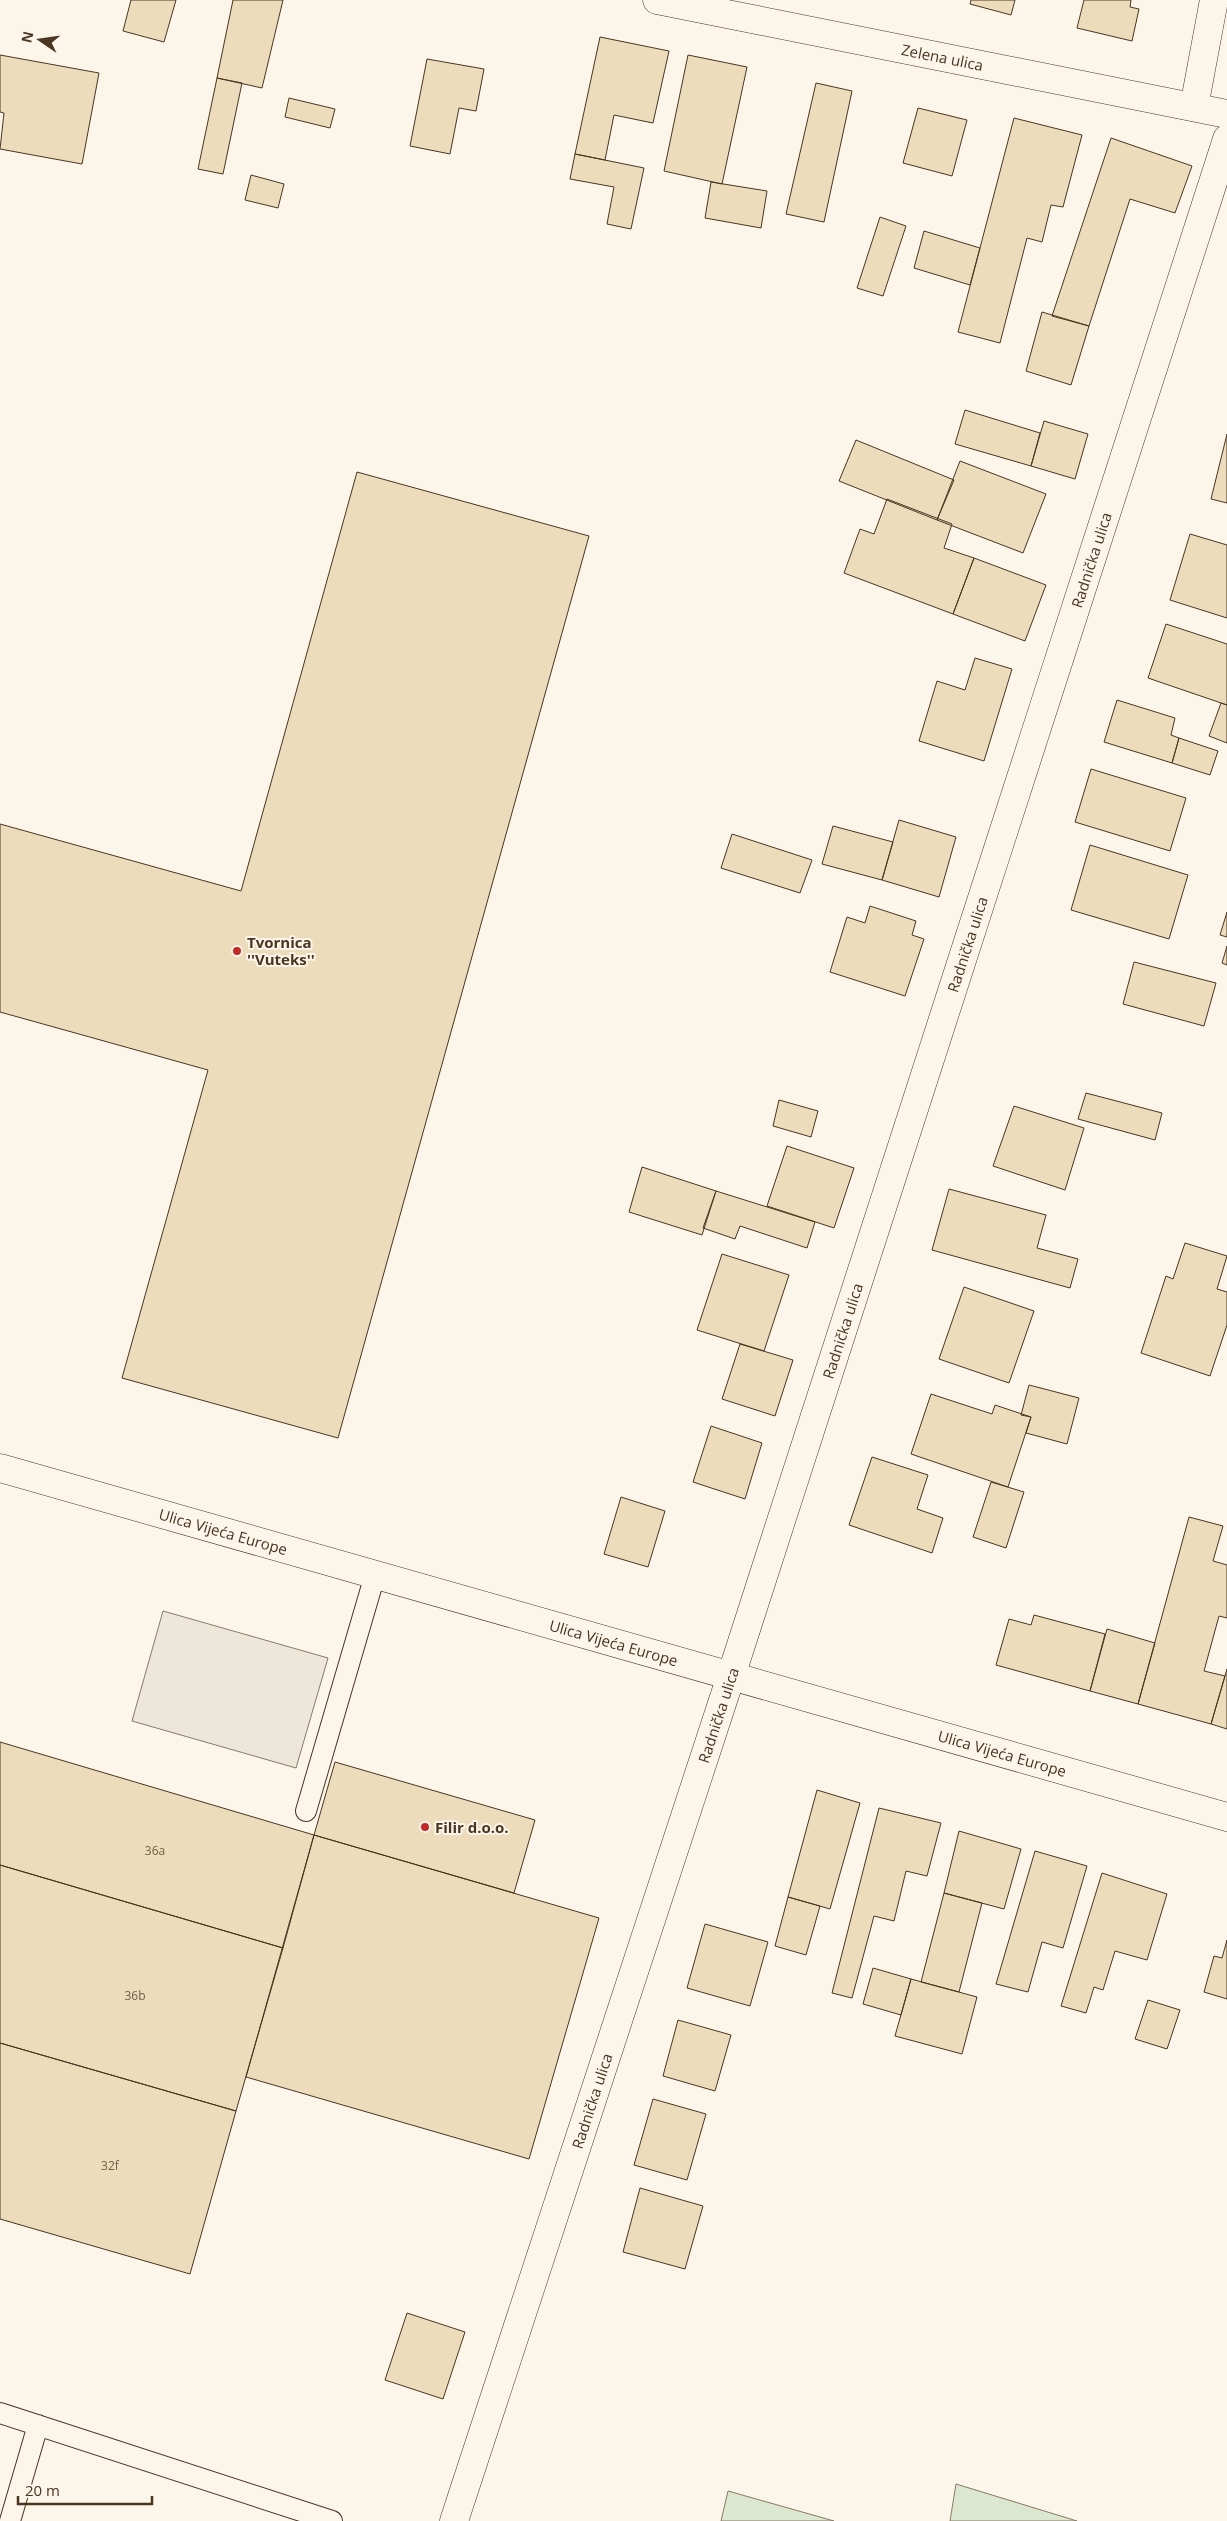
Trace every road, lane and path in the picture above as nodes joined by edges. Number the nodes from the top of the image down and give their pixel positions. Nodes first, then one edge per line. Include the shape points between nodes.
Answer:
1 (657, 0) edge
2 (1214, 0) edge
3 (1194, 107) junction
4 (1227, 114) edge
5 (1227, 139) edge
6 (0, 1468) edge
7 (375, 1575) junction
8 (730, 1676) junction
9 (306, 1811) dead end
10 (1227, 1816) edge
11 (0, 2413) edge
12 (38, 2425) junction
13 (10, 2521) edge
14 (332, 2521) edge
15 (454, 2521) edge

1 - 3 street, Zelena ulica
2 - 3 street
3 - 4 street, Zelena ulica
5 - 8 street, Radnička ulica
6 - 7 street, Ulica Vijeća Europe
7 - 8 street, Ulica Vijeća Europe
7 - 9 lane
8 - 10 street, Ulica Vijeća Europe
8 - 15 street, Radnička ulica
11 - 12 lane
12 - 13 lane
12 - 14 lane

